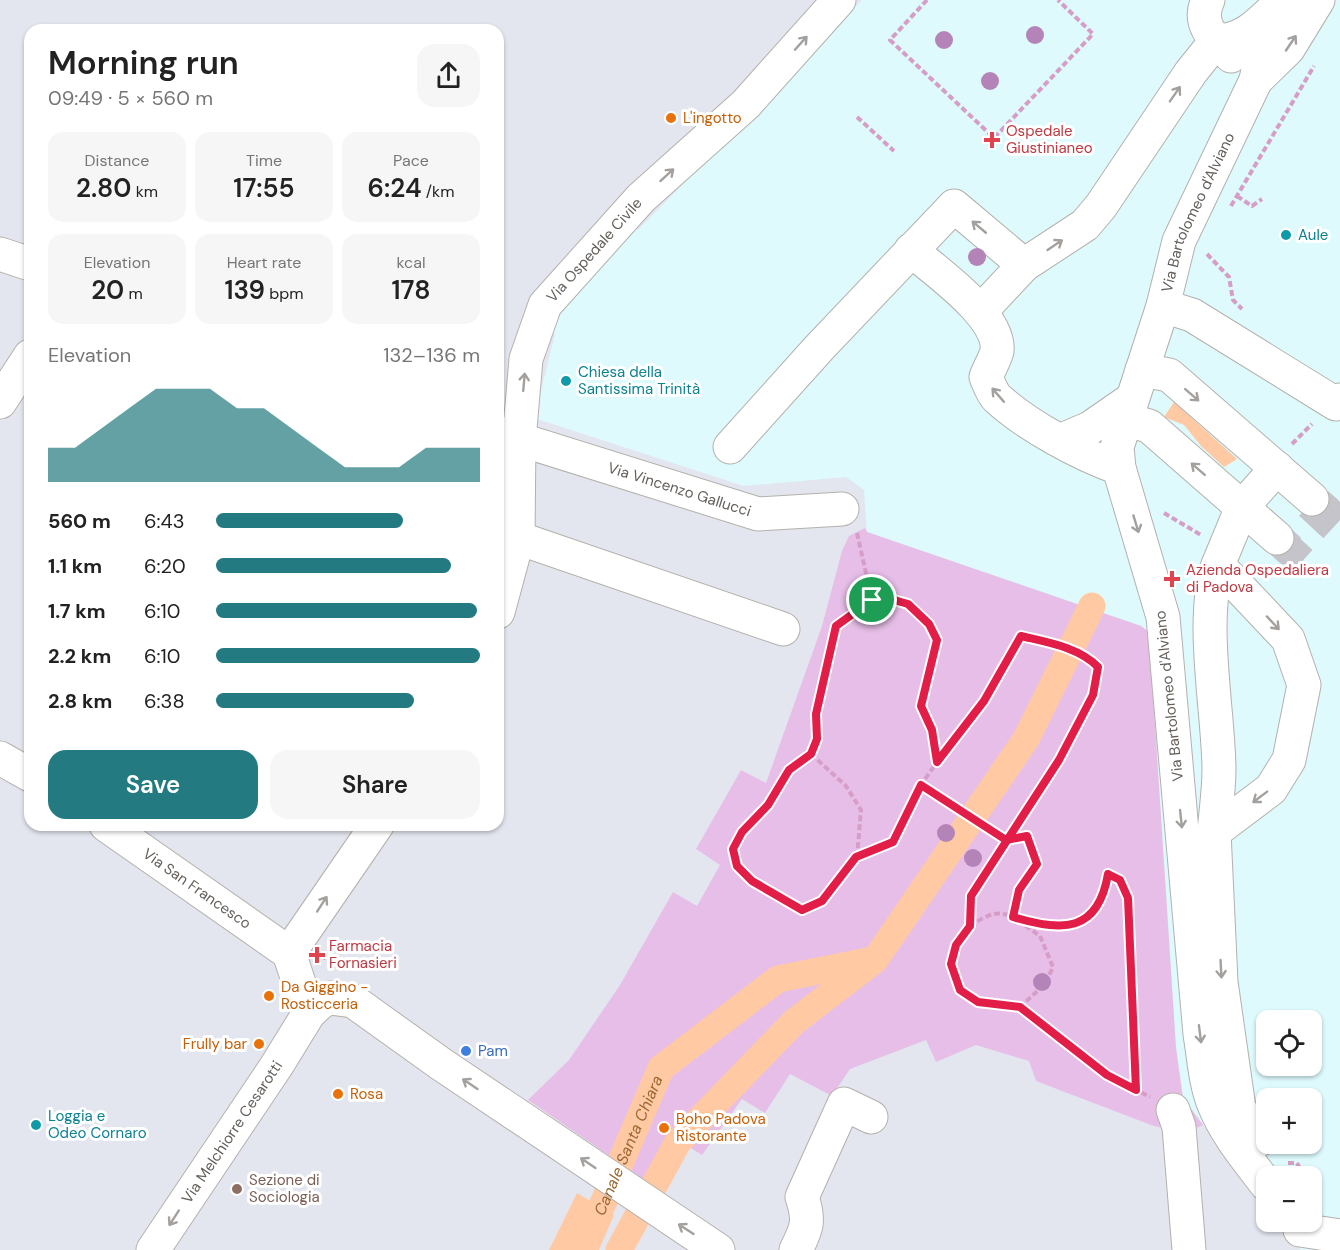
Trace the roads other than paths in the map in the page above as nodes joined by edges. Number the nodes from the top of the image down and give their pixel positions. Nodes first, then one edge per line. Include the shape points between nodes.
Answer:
1 (839, 0) edge
2 (1208, 0) edge
3 (1318, 0) edge
4 (1281, 2) edge
5 (1216, 41) junction
6 (1256, 80) junction
7 (911, 250) junction
8 (0, 254) edge
9 (24, 262) edge
10 (1024, 265) junction
11 (1163, 306) junction
12 (981, 312) junction
13 (24, 365) edge
14 (1133, 396) junction
15 (0, 402) edge
16 (1338, 402) edge
17 (509, 436) edge
18 (1040, 437) junction
19 (730, 447) dead end
20 (1283, 458) junction
21 (1119, 468) junction
22 (1312, 499) tunnel mouth
23 (1242, 507) junction
24 (842, 509) road end
25 (518, 538) junction
26 (1277, 538) tunnel mouth
27 (1218, 566) junction
28 (504, 590) edge
29 (783, 629) dead end
30 (0, 758) edge
31 (24, 772) edge
32 (115, 831) edge
33 (373, 831) edge
34 (1214, 832) junction
35 (289, 953) junction
36 (309, 1013) junction
37 (872, 1117) dead end
38 (1176, 1119) road end
39 (1264, 1166) edge
40 (1256, 1170) edge
41 (1304, 1234) edge
42 (1340, 1236) edge
43 (153, 1250) edge
44 (718, 1250) edge
45 (796, 1250) edge
46 (1189, 1250) edge

17 -> 1 street, Via Ospedale Civile via 526,359 545,305 641,198 746,104
2 - 5 street via 1204,7 1205,22 1209,35
6 -> 3 street via 1288,49
4 - 5 street via 1249,32
4 - 6 street via 1264,40
5 - 6 street
10 -> 5 street via 1085,225
6 - 11 street, Via Bartolomeo d'Alviano via 1179,241
10 -> 7 street via 954,206
7 - 12 street
7 - 19 street
8 - 9 street
10 - 12 street
11 - 14 street, Via Bartolomeo d'Alviano
11 - 16 street via 1192,315
18 -> 12 street via 995,396 986,377 997,351 995,334
13 - 15 street
14 - 18 street via 1090,428
14 -> 20 street via 1169,375
14 - 21 street, Via Bartolomeo d'Alviano via 1117,447
23 -> 14 street via 1149,426
17 - 24 street, Via Vincenzo Gallucci via 758,514
17 - 25 street, Via Ospedale Civile
18 - 21 street
20 - 22 street
20 - 23 street
21 -> 40 street, Via Bartolomeo d'Alviano via 1163,616 1207,1082 1215,1107
23 - 26 street
23 - 27 street
25 - 28 street, Via Ospedale Civile
25 - 29 street
27 - 34 street via 1211,596 1219,770
27 -> 34 street via 1288,639 1304,685 1289,760 1271,789
30 - 31 street
32 - 35 street, Via San Francesco
35 -> 33 street
34 -> 39 street via 1221,982 1239,1108 1266,1152
35 - 36 street
36 -> 43 street, Via Melchiorre Cesarotti
44 -> 36 street, Via Melchiorre Cesarotti via 353,1001 339,997 321,1002
37 - 45 street via 844,1104 802,1197 809,1216
38 - 46 street
41 - 42 street

